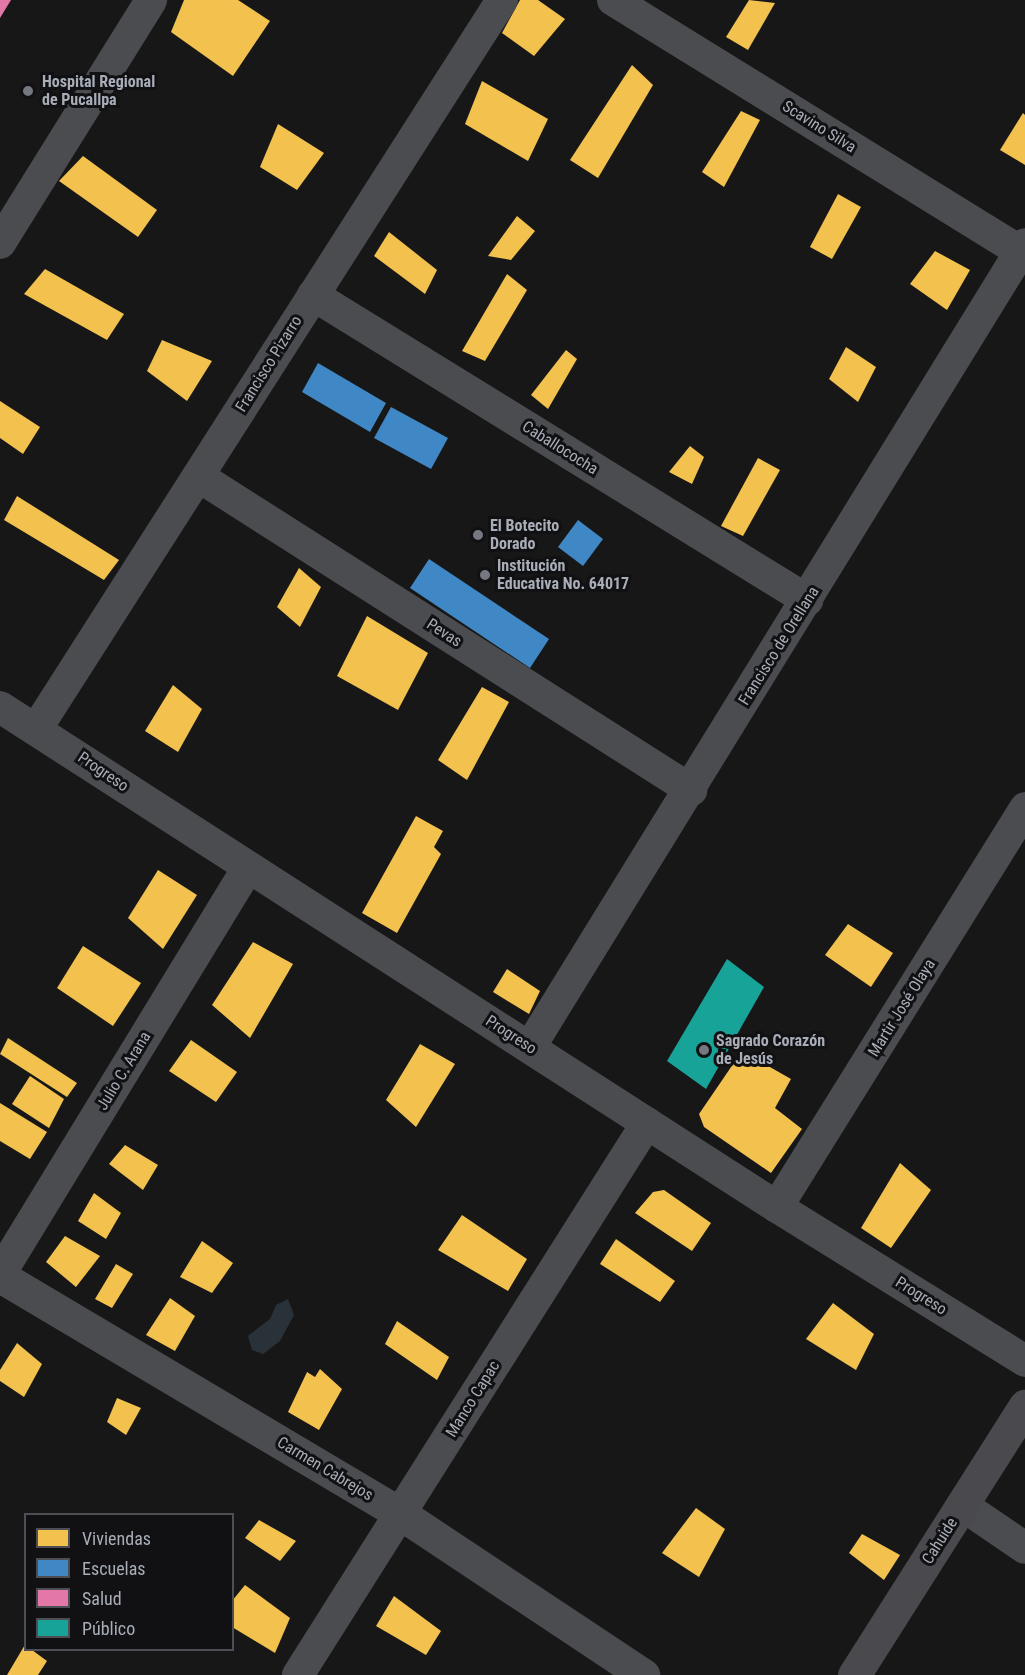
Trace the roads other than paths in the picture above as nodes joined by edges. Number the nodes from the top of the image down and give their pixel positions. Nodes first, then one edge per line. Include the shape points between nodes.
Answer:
1 (151, 0) edge
2 (502, 0) edge
3 (613, 0) edge
4 (0, 243) edge
5 (1023, 250) edge
6 (313, 295) junction
7 (198, 476) junction
8 (807, 600) junction
9 (0, 707) edge
10 (37, 728) junction
11 (691, 790) junction
12 (1025, 808) edge
13 (1017, 843) edge
14 (248, 868) junction
15 (530, 1047) junction
16 (647, 1123) junction
17 (777, 1207) junction
18 (0, 1275) edge
19 (1025, 1361) edge
20 (1025, 1406) edge
21 (962, 1505) junction
22 (401, 1514) junction
23 (1025, 1548) edge
24 (298, 1675) edge
25 (643, 1675) edge
26 (854, 1675) edge

1 - 4 street
2 - 6 street, Francisco Pizarro
3 - 5 street, Scavino Silva
5 - 8 street, Francisco de Orellana
6 - 7 street, Francisco Pizarro
6 - 8 street, Caballococha
7 - 10 street, Francisco Pizarro
7 - 11 street, Pevas
8 - 11 street, Francisco de Orellana
9 - 10 street, Progreso
10 - 14 street, Progreso
11 - 15 street, Francisco de Orellana
12 - 13 street, Martir José Olaya
13 - 17 street, Martir José Olaya
14 - 15 street, Progreso
14 - 18 street, Julio C. Arana
15 - 16 street, Progreso
16 - 17 street, Progreso
16 - 22 street, Manco Capac
17 - 19 street, Progreso
18 - 22 street, Carmen Cabrejos
20 - 21 main road, Cahuide
21 - 23 street
21 - 26 main road, Cahuide
22 - 24 street, Manco Capac
22 - 25 street, Carmen Cabrejos

